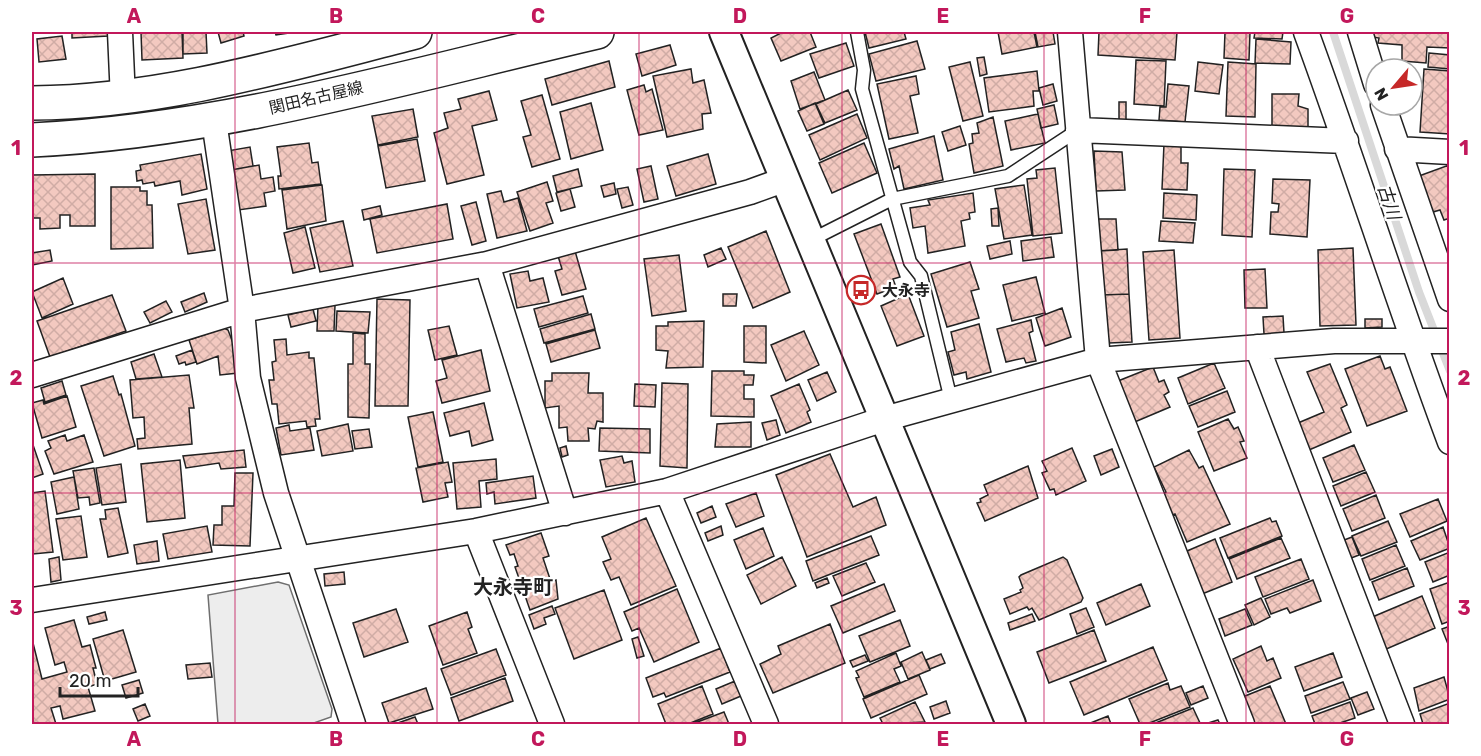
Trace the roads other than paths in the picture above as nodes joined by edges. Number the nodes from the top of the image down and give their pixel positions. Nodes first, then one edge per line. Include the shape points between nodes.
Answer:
1 (120, 32) edge
2 (415, 32) edge
3 (597, 32) edge
4 (724, 32) edge
5 (857, 32) edge
6 (1070, 32) edge
7 (1306, 32) edge
8 (1360, 32) edge
9 (1368, 57) edge
10 (123, 99) junction
11 (32, 103) edge
12 (1387, 117) edge
13 (214, 121) junction
14 (1078, 130) junction
15 (32, 140) edge
16 (1346, 141) junction
17 (1397, 149) junction
18 (1449, 152) edge
19 (786, 179) junction
20 (892, 199) junction
21 (811, 240) junction
22 (487, 264) junction
23 (1449, 299) edge
24 (242, 310) junction
25 (1411, 340) junction
26 (1449, 340) edge
27 (1257, 347) junction
28 (1098, 360) junction
29 (32, 375) edge
30 (951, 400) junction
31 (884, 419) junction
32 (1449, 442) edge
33 (668, 491) junction
34 (565, 513) junction
35 (476, 531) junction
36 (300, 560) junction
37 (32, 600) edge
38 (348, 723) edge
39 (552, 724) edge
40 (766, 724) edge
41 (1011, 724) edge
42 (1242, 724) edge
43 (1402, 724) edge

1 - 10 street
2 - 10 main road via 243,76
3 - 13 main road, 関田名古屋線
4 - 19 street
5 - 20 lane via 864,70 862,89
6 - 14 street
7 - 16 street
8 - 9 street
10 - 11 main road
12 - 17 street
13 - 15 main road, 関田名古屋線 via 99,137
13 - 24 street
14 - 16 street
14 - 20 lane via 1008,176
14 - 28 street
16 - 25 street
17 - 18 street
17 - 23 street
19 - 21 street
19 - 22 street
20 - 21 lane
20 - 30 lane via 910,262 921,276
21 - 31 street
22 - 24 street
22 - 34 street
24 - 29 street
24 - 36 street via 248,378 276,493
25 - 26 street
25 - 27 street
25 - 32 street
27 - 28 street
27 - 43 street
28 - 30 street
28 - 42 street
30 - 31 street
31 - 33 street
31 - 41 street
33 - 34 street
33 - 40 street
34 - 35 street
35 - 36 street
35 - 39 street
36 - 37 street
36 - 38 street

